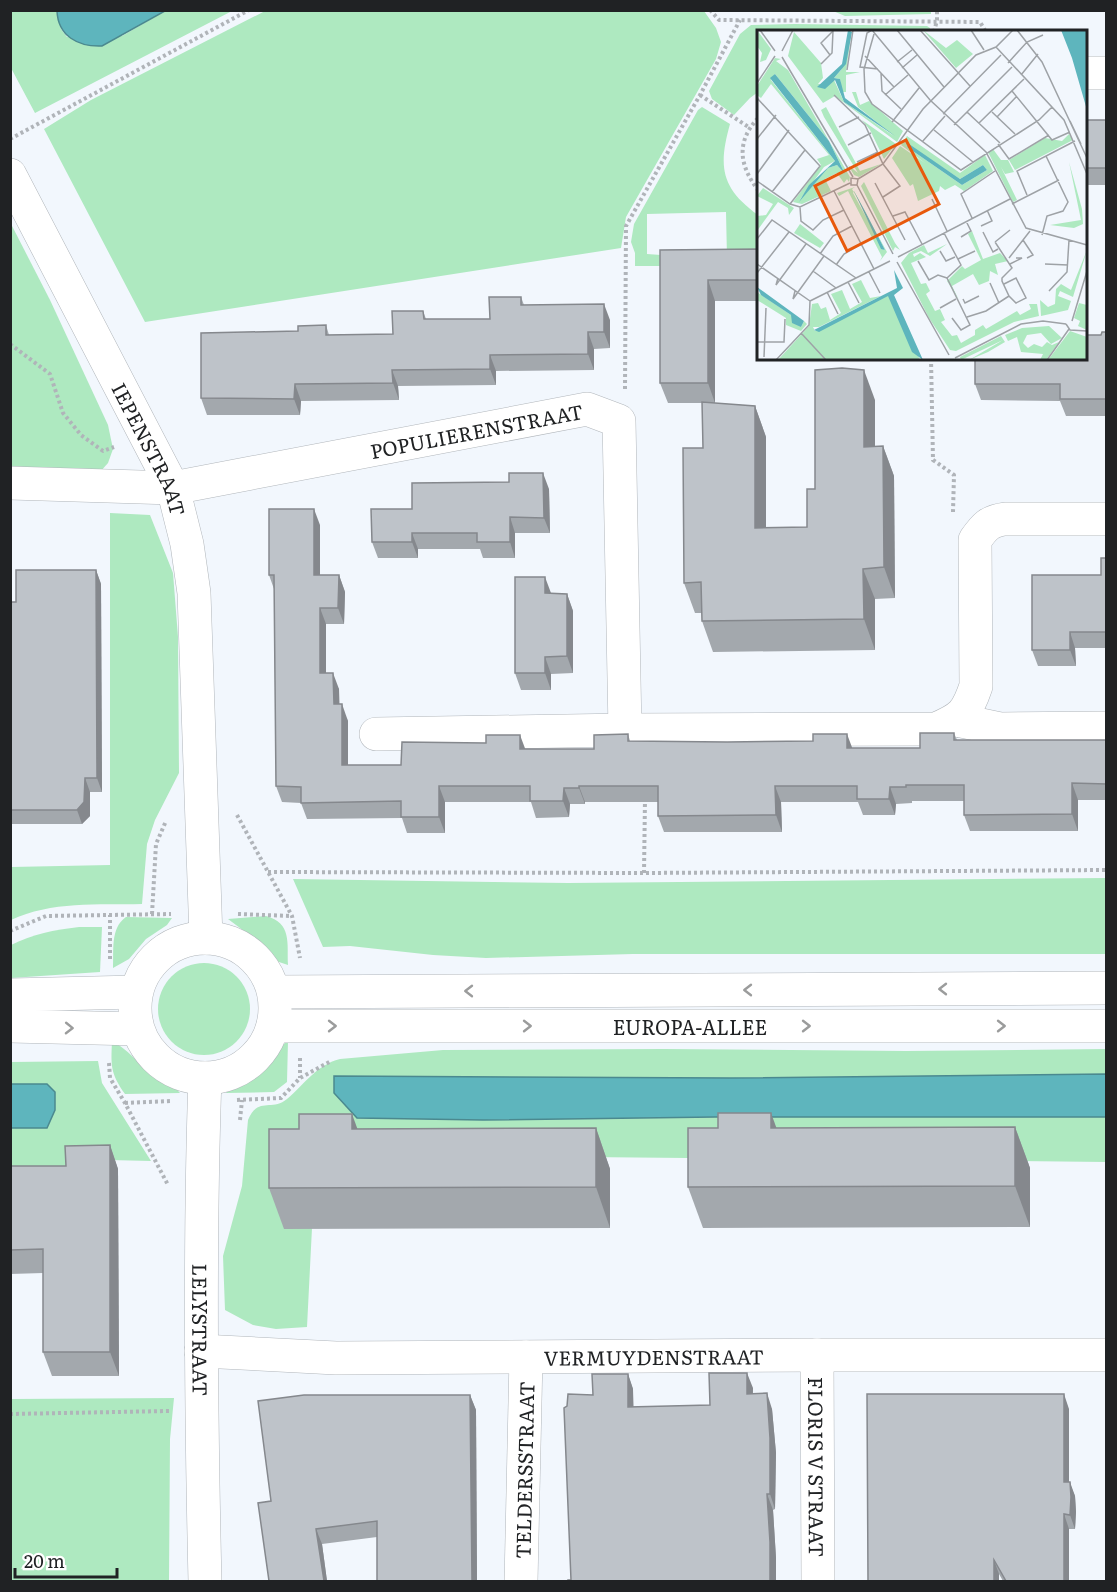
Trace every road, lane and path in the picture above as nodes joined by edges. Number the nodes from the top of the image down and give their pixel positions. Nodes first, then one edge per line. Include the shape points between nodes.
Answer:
1 (249, 10) edge
2 (710, 10) edge
3 (937, 10) edge
4 (740, 20) junction
5 (937, 20) junction
6 (934, 30) edge
7 (985, 30) edge
8 (1087, 73) edge
9 (1107, 73) edge
10 (700, 95) junction
11 (757, 120) edge
12 (750, 128) junction
13 (10, 139) edge
14 (10, 175) edge
15 (757, 188) edge
16 (10, 344) edge
17 (931, 360) edge
18 (613, 419) junction
19 (147, 437) junction
20 (10, 483) edge
21 (173, 488) junction
22 (1107, 519) edge
23 (975, 540) junction
24 (957, 720) junction
25 (1107, 728) edge
26 (626, 730) junction
27 (376, 734) dead end
28 (645, 789) edge
29 (234, 810) dead end
30 (1107, 870) edge
31 (268, 872) junction
32 (644, 873) junction
33 (152, 914) dead end
34 (10, 931) edge
35 (206, 938) junction
36 (300, 955) dead end
37 (1107, 988) edge
38 (136, 992) junction
39 (274, 992) junction
40 (10, 995) edge
41 (10, 1026) edge
42 (273, 1026) junction
43 (1107, 1026) edge
44 (138, 1029) junction
45 (109, 1055) dead end
46 (205, 1078) junction
47 (300, 1078) dead end
48 (242, 1100) dead end
49 (169, 1187) dead end
50 (201, 1351) junction
51 (817, 1355) junction
52 (1107, 1355) edge
53 (526, 1357) junction
54 (201, 1411) junction
55 (10, 1414) edge
56 (205, 1581) edge
57 (521, 1581) edge
58 (818, 1581) edge

1 - 13 path
2 - 4 path via 720,20
3 - 5 path
4 - 5 path
4 - 10 path
5 - 6 path
5 - 7 path via 980,22
8 - 9 street
10 - 12 path
10 - 18 path via 626,226 624,401
11 - 12 path
12 - 15 path via 743,143 742,160
14 - 19 street, IEPENSTRAAT
16 - 19 path via 50,374 63,412 81,435 103,451
17 - 23 path via 933,460 954,475 952,535
18 - 21 street, POPULIERENSTRAAT via 587,408
18 - 26 street, POPULIERENSTRAAT via 619,421
19 - 21 street, IEPENSTRAAT
20 - 21 street, POPULIERENSTRAAT
21 - 35 street, IEPENSTRAAT via 188,544 194,593
22 - 23 street via 994,520 984,526
23 - 24 street via 975,686 970,704
24 - 25 street via 1000,729
24 - 26 street via 936,729
26 - 27 street
28 - 32 path
29 - 31 path
30 - 32 path
31 - 32 path
31 - 36 path via 292,916
33 - 34 path via 46,916
35 - 38 street via 182,942 162,953 146,970
35 - 39 street via 229,942 249,953 265,970
37 -> 39 street, EUROPA-ALLEE
38 - 40 street
38 - 44 street via 134,1011
39 - 42 street
41 -> 44 street
42 -> 43 street, EUROPA-ALLEE
42 - 46 street via 265,1046 251,1063 232,1074
44 - 46 street via 148,1050 165,1067 187,1077
45 - 49 path via 110,1078
46 - 50 street, LELYSTRAAT
47 - 48 path via 280,1098
50 - 53 street, VERMUYDENSTRAAT via 336,1358
50 - 54 street, LELYSTRAAT
51 - 52 street, VERMUYDENSTRAAT
51 - 53 street, VERMUYDENSTRAAT
51 - 58 street, FLORIS V STRAAT
53 - 57 street, TELDERSSTRAAT
54 - 55 path
54 - 56 street, LELYSTRAAT

